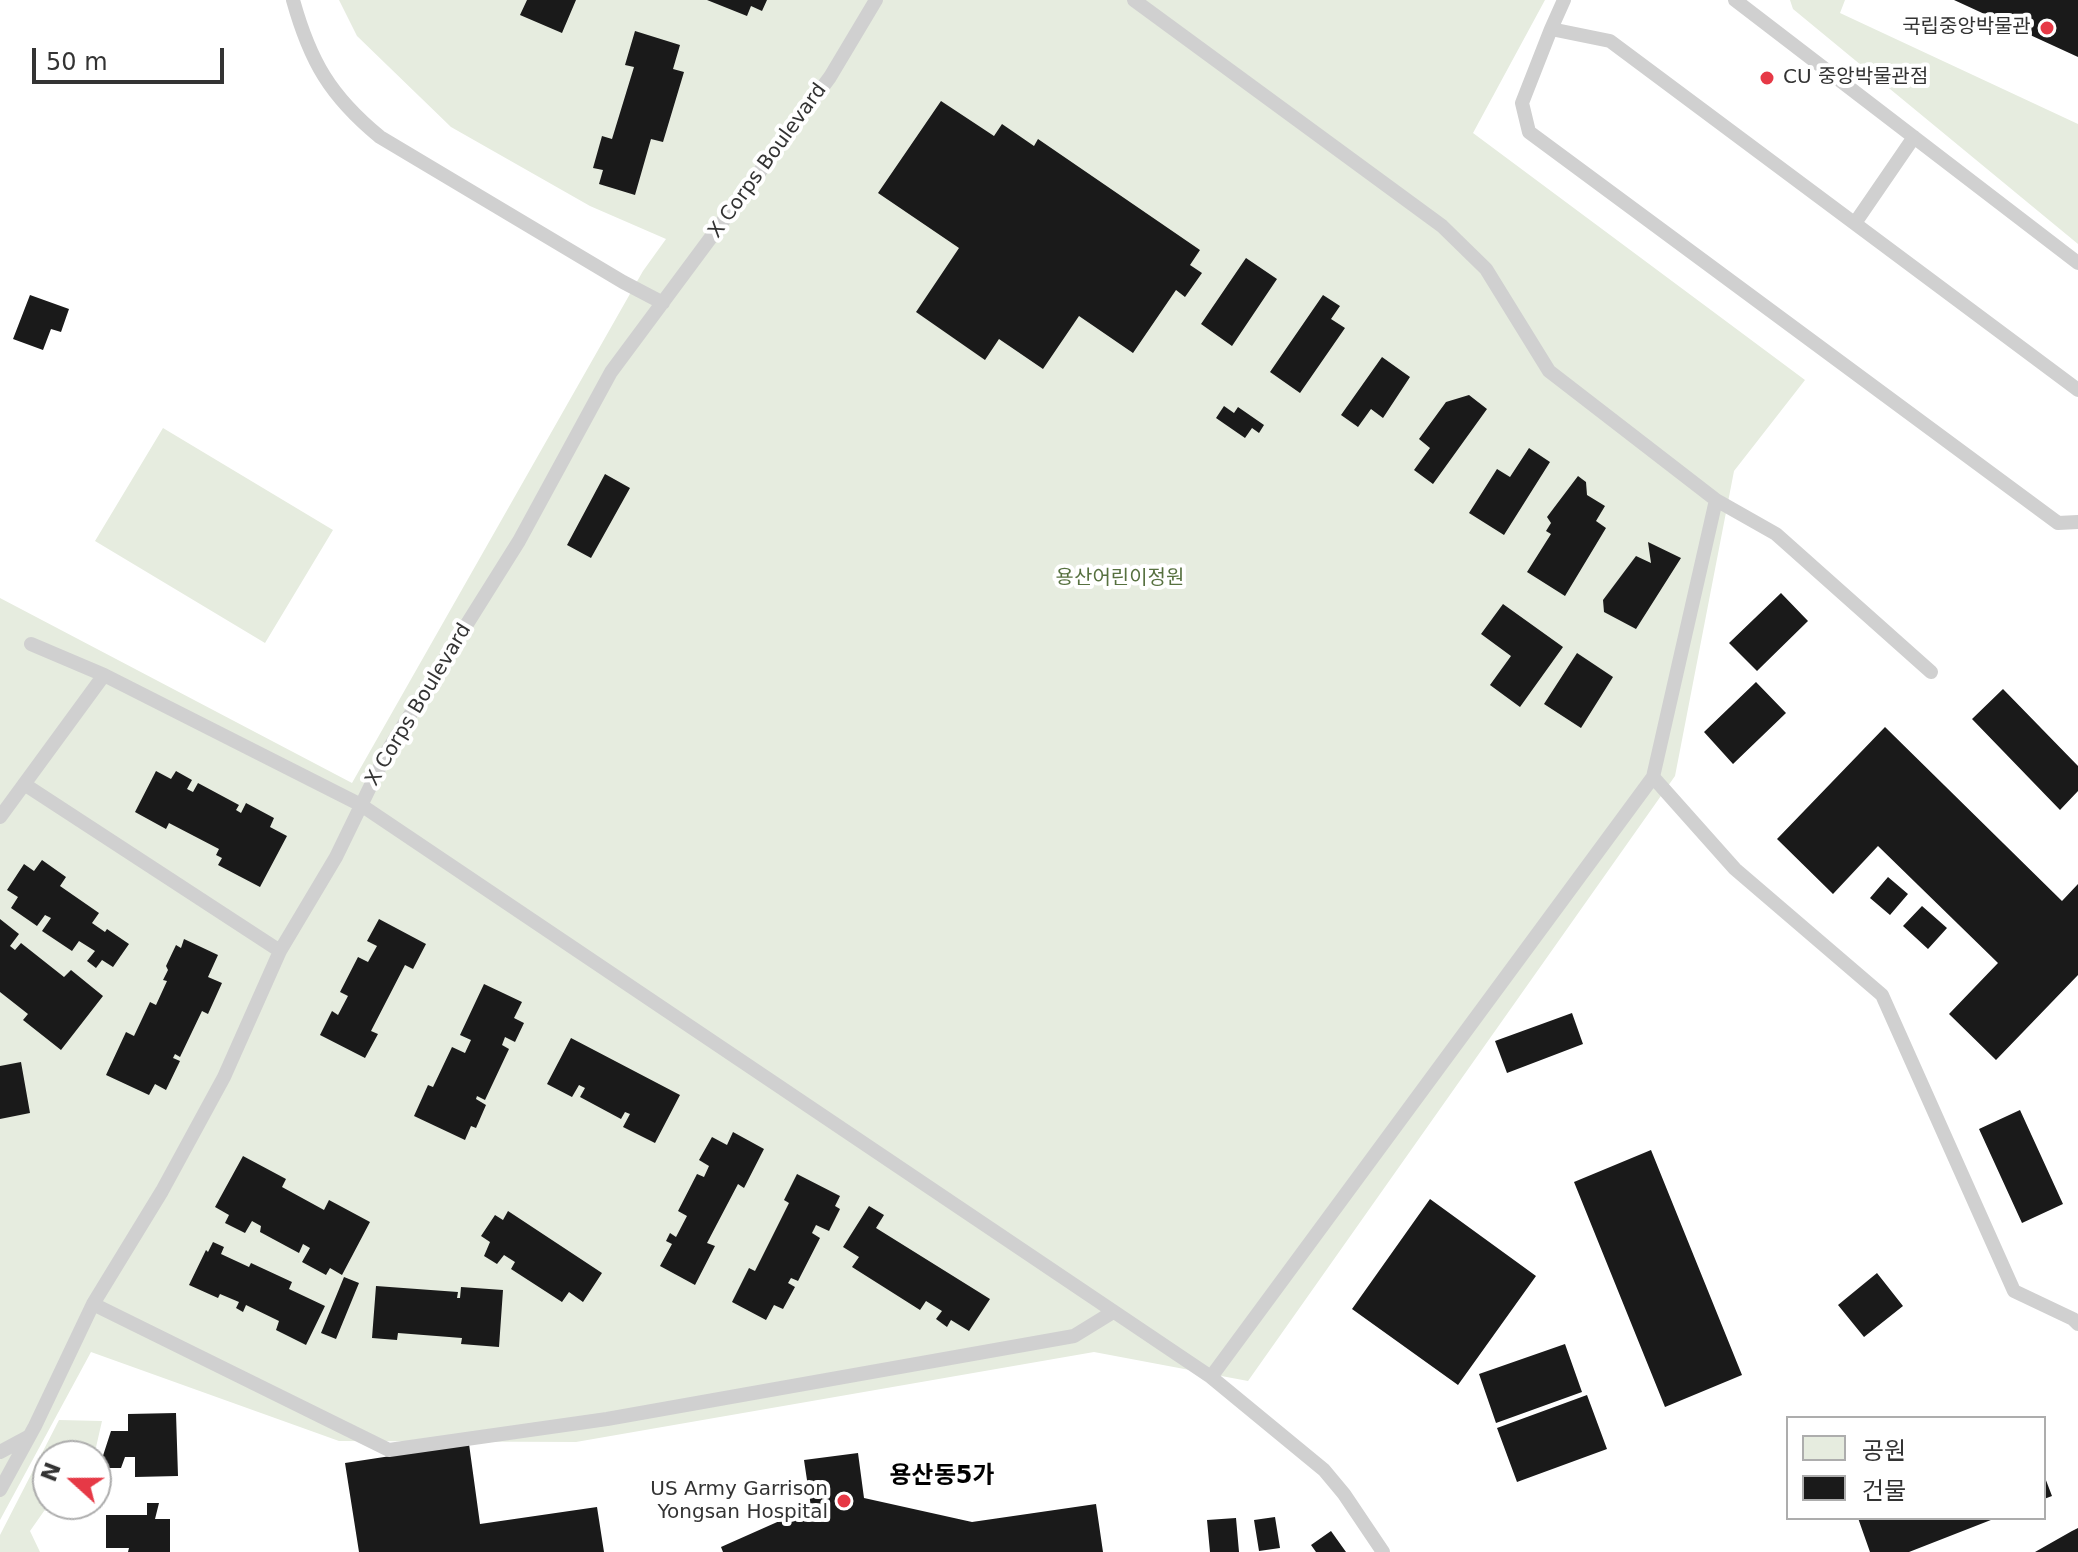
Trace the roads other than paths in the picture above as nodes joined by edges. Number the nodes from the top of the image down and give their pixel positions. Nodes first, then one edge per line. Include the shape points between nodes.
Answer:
1 (293, 0) edge
2 (876, 0) edge
3 (1134, 0) edge
4 (1564, 0) edge
5 (1735, 0) edge
6 (1551, 29) junction
7 (1914, 137) junction
8 (1855, 223) junction
9 (2078, 263) edge
10 (663, 303) junction
11 (2078, 390) edge
12 (1716, 500) junction
13 (2078, 522) edge
14 (31, 644) dead end
15 (1931, 672) dead end
16 (104, 675) junction
17 (1653, 777) junction
18 (24, 784) junction
19 (361, 805) junction
20 (0, 817) edge
21 (280, 951) junction
22 (93, 1304) junction
23 (1113, 1312) junction
24 (2078, 1324) edge
25 (1211, 1377) junction
26 (30, 1436) junction
27 (0, 1452) edge
28 (0, 1490) edge
29 (1383, 1552) edge

1 - 10 lane via 323,77 361,122
2 - 10 lane, X Corps Boulevard via 830,77
3 - 12 lane via 1442,226 1486,269 1549,371
4 - 6 lane
5 - 7 lane
6 - 8 lane via 1610,41
6 - 13 lane via 1522,103 1529,132 2058,523
7 - 8 lane
7 - 9 lane
8 - 11 lane
10 - 19 lane, X Corps Boulevard via 611,372 519,541 388,750
12 - 15 lane via 1776,534
12 - 17 lane
14 - 16 lane
16 - 18 lane
16 - 19 lane
17 - 24 lane via 1735,869 1882,995 2014,1291
17 - 25 lane
18 - 20 lane
18 - 21 lane
19 - 21 lane, X Corps Boulevard
19 - 23 lane
21 - 22 lane, X Corps Boulevard via 224,1077
22 - 23 lane via 389,1450 607,1419 1074,1336
22 - 26 lane, X Corps Boulevard
23 - 25 lane
25 - 29 lane via 1324,1470
26 - 27 lane
26 - 28 lane, X Corps Boulevard

